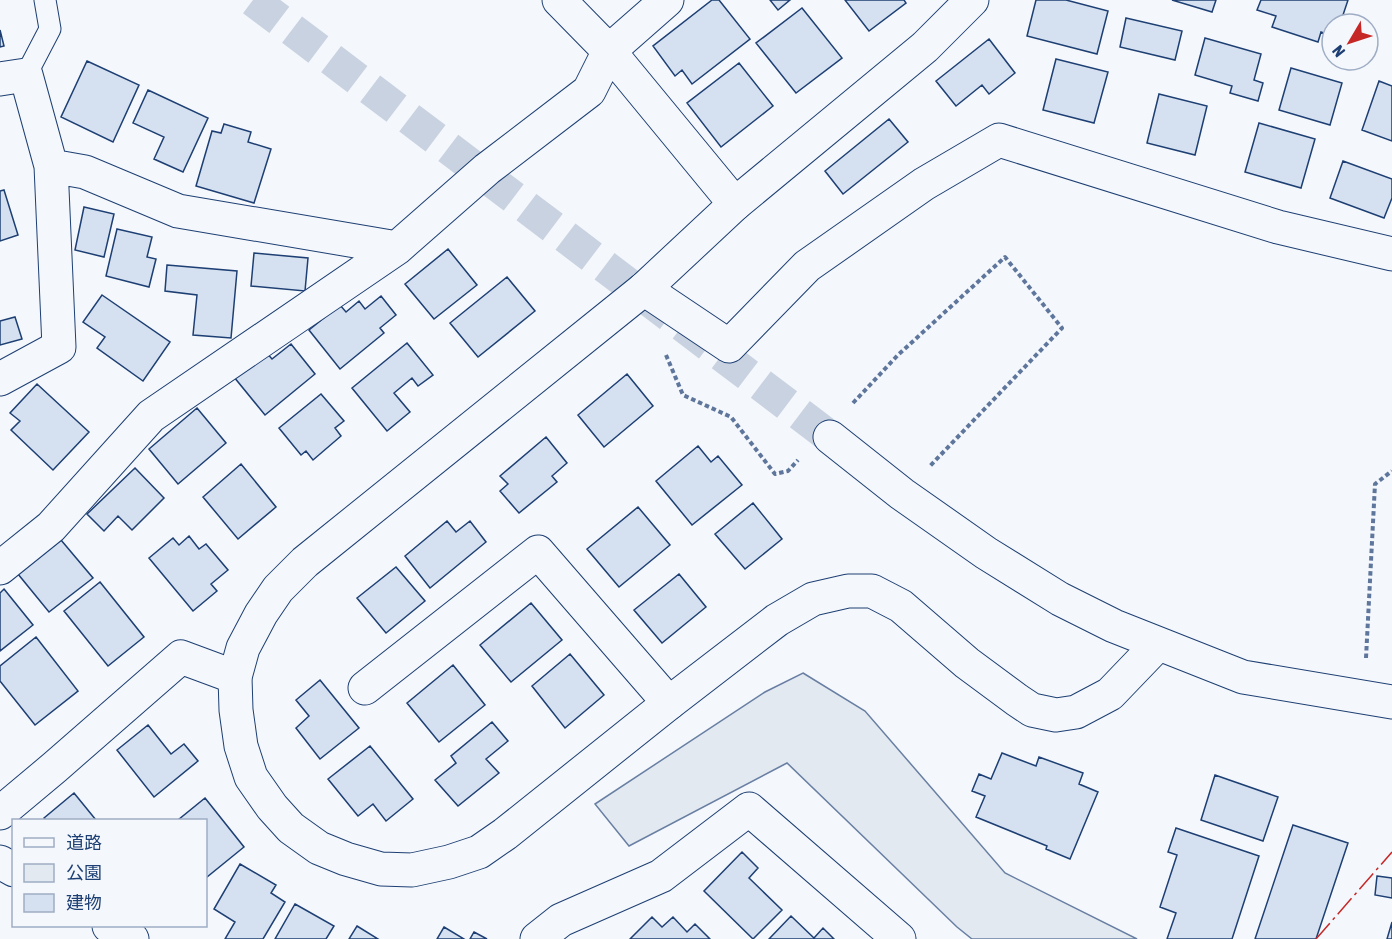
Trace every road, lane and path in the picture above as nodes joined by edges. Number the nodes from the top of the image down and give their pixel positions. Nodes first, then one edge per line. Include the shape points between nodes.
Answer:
1 (45, 0) edge
2 (559, 0) edge
3 (667, 0) edge
4 (972, 0) edge
5 (609, 51) junction
6 (13, 77) edge
7 (51, 166) junction
8 (735, 204) junction
9 (397, 248) junction
10 (1392, 254) edge
11 (644, 289) junction
12 (665, 355) dead end
13 (0, 379) edge
14 (851, 404) dead end
15 (817, 446) joint
16 (1392, 471) edge
17 (902, 494) junction
18 (0, 568) edge
19 (1158, 644) junction
20 (235, 676) junction
21 (365, 688) dead end
22 (1378, 700) edge
23 (669, 703) junction
24 (0, 813) edge
25 (111, 927) edge
26 (560, 933) edge
27 (132, 939) edge
28 (899, 939) edge

1 - 6 lane via 50,29
2 - 5 street
3 - 5 street
4 - 8 street via 924,47
5 - 8 street
5 - 9 street via 588,91 487,169
6 - 7 street
7 - 9 street via 85,172 178,211
7 - 13 street via 58,347
8 - 11 street
9 - 18 street via 151,416 51,527
10 - 11 street via 1278,227 999,140 924,184 807,266 729,346
11 - 20 street via 304,562 261,614 243,648
12 - 15 path via 683,395 731,417 775,474 788,471
14 - 17 path via 1005,256 1062,328
15 - 17 street
16 - 22 path via 1375,484
17 - 19 street via 1060,599
19 - 22 street via 1244,677
19 - 23 street via 1110,694 1076,712 1056,715 1032,710 1000,688 901,606 872,591 848,591 813,599 777,620
20 - 23 street via 241,746 251,777 272,807 291,828 320,848 381,869 412,870 479,852
20 - 24 street via 181,657
21 - 23 street via 538,552
25 - 27 street
26 - 28 street via 661,876 749,809

